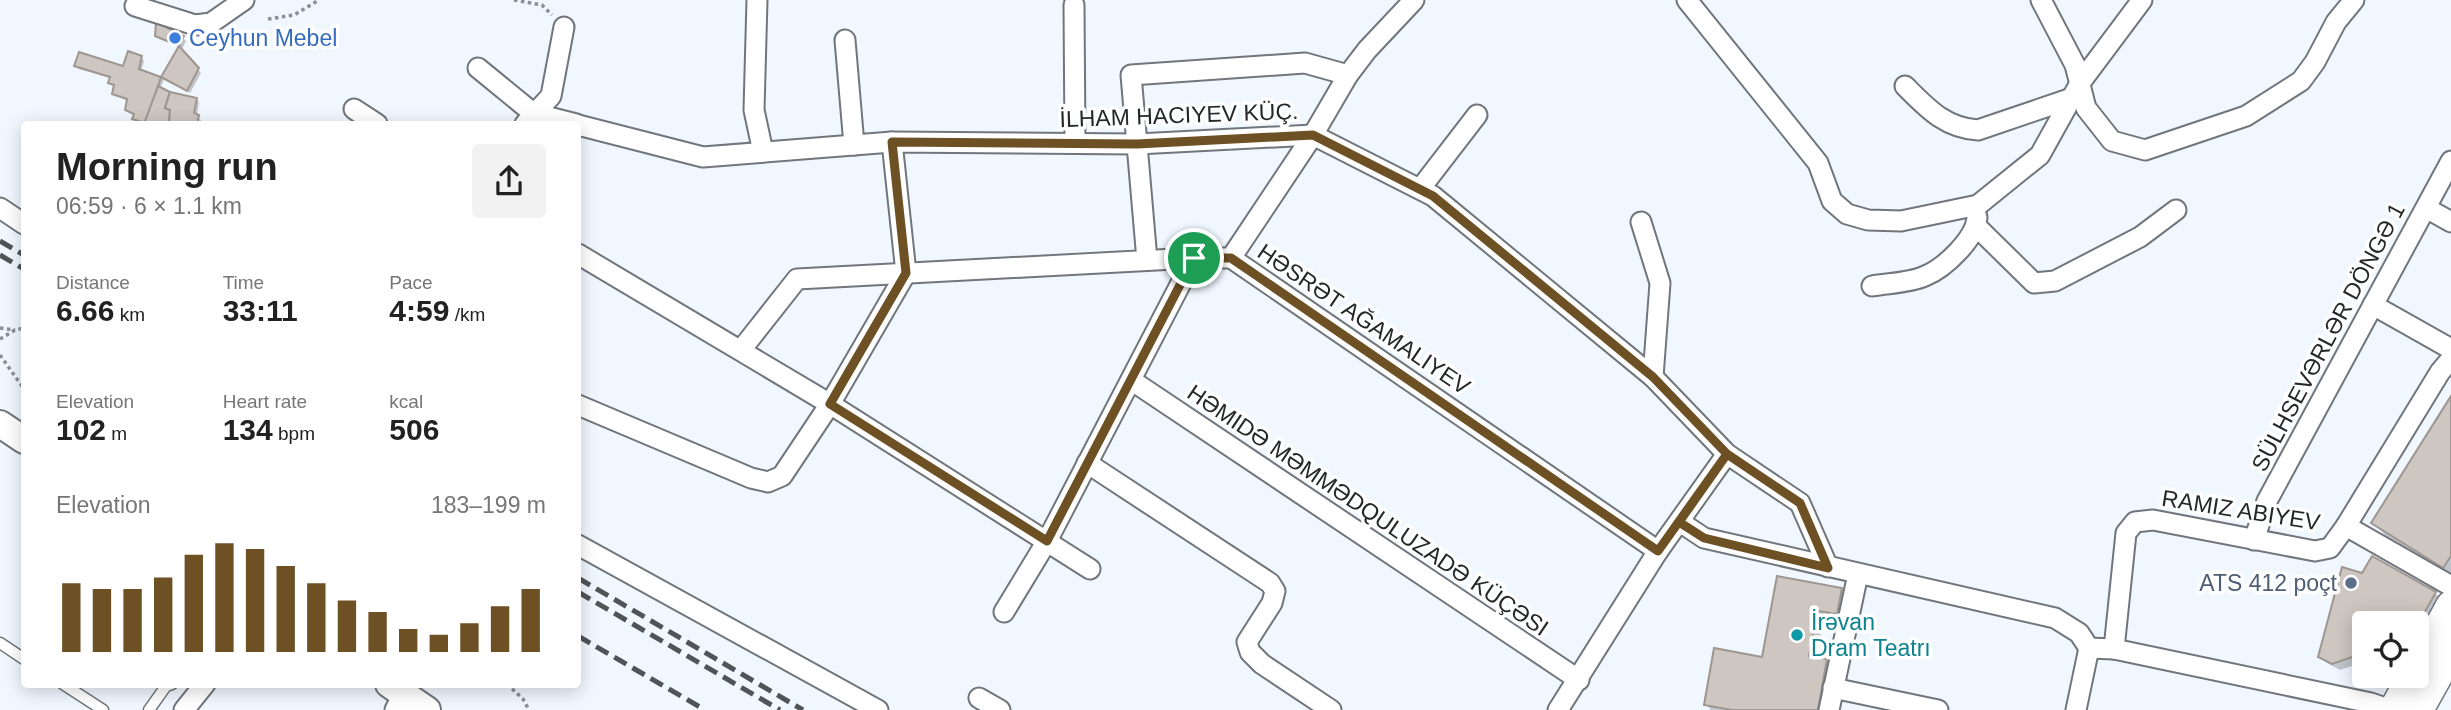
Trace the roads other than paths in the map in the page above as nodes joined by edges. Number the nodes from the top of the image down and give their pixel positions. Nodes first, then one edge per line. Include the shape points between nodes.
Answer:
1 (244, 0) edge
2 (757, 0) edge
3 (1413, 0) edge
4 (1687, 0) edge
5 (2041, 0) edge
6 (2142, 0) edge
7 (2354, 0) edge
8 (1074, 5) dead end
9 (135, 6) dead end
10 (564, 27) road end
11 (845, 40) dead end
12 (478, 68) dead end
13 (1348, 75) junction
14 (1905, 86) dead end
15 (2076, 90) junction
16 (354, 109) dead end
17 (1477, 115) dead end
18 (529, 119) edge
19 (372, 121) edge
20 (581, 126) edge
21 (1313, 135) junction
22 (892, 142) junction
23 (1075, 143) junction
24 (1137, 144) junction
25 (854, 145) junction
26 (763, 152) junction
27 (2451, 161) edge
28 (1420, 189) junction
29 (1978, 205) junction
30 (0, 208) edge
31 (2426, 208) junction
32 (2176, 210) dead end
33 (21, 222) edge
34 (1641, 222) dead end
35 (2451, 222) edge
36 (1976, 226) junction
37 (581, 256) edge
38 (1194, 258) junction
39 (1231, 258) junction
40 (1147, 260) junction
41 (906, 273) junction
42 (1872, 286) dead end
43 (2373, 305) junction
44 (2451, 349) edge
45 (741, 350) junction
46 (2451, 359) edge
47 (1653, 377) junction
48 (1131, 380) junction
49 (830, 404) junction
50 (581, 406) edge
51 (0, 424) edge
52 (21, 438) edge
53 (1727, 454) junction
54 (1087, 463) junction
55 (1679, 522) junction
56 (2346, 526) junction
57 (2254, 540) junction
58 (1047, 541) junction
59 (581, 547) edge
60 (1658, 551) junction
61 (1828, 568) junction
62 (1090, 569) dead end
63 (1858, 574) junction
64 (2451, 586) edge
65 (2451, 606) edge
66 (1004, 612) dead end
67 (0, 643) edge
68 (2429, 646) edge
69 (2090, 648) junction
70 (2114, 649) junction
71 (2451, 651) edge
72 (21, 657) edge
73 (1578, 680) junction
74 (69, 688) edge
75 (165, 688) edge
76 (198, 688) edge
77 (1833, 688) junction
78 (2406, 688) edge
79 (979, 698) dead end
80 (103, 710) edge
81 (149, 710) edge
82 (184, 710) edge
83 (878, 710) edge
84 (1000, 710) edge
85 (1331, 710) edge
86 (1558, 710) edge
87 (1829, 710) edge
88 (1938, 710) edge
89 (2076, 710) edge
90 (2393, 710) edge
91 (2418, 710) edge

1 - 9 street via 211,23 195,25
2 - 26 street via 754,110
3 - 13 street
4 - 29 street via 1818,163 1832,201 1847,214 1901,221
5 - 15 street via 2076,65
6 - 15 street
7 - 15 street via 2301,81 2246,116 2145,150 2112,141
8 - 23 street
10 - 18 street via 551,96
11 - 25 street
12 - 18 street
13 - 21 street
13 - 24 street via 1305,63 1131,75
14 - 15 street via 1944,121 1978,130
15 - 29 street via 2040,155
16 - 19 street
17 - 28 street
20 - 26 street via 703,157
21 - 24 street
21 - 28 street
21 - 39 street
22 - 23 street
22 - 25 street
22 - 41 street
23 - 24 street
24 - 40 street
25 - 26 street
27 - 31 street, SÜLHSEVƏRLƏR DÖNGƏ 1
28 - 47 street
29 - 36 street
30 - 33 street
31 - 35 street
31 - 43 street, SÜLHSEVƏRLƏR DÖNGƏ 1
32 - 36 street via 2140,237 2055,281 2034,283
34 - 47 street via 1660,283
36 - 42 street via 1966,243 1924,277
37 - 45 street
38 - 39 street
38 - 40 street
38 - 48 street
39 - 60 street
40 - 41 street
41 - 45 street via 797,279
41 - 49 street
43 - 44 street
43 - 57 street, SÜLHSEVƏRLƏR DÖNGƏ 1 via 2267,501
45 - 49 street
46 - 56 street
47 - 53 street
48 - 54 street
48 - 73 street, HƏMIDƏ MƏMMƏDQULUZADƏ KÜÇƏSI
49 - 50 street via 782,476 768,482
49 - 58 street
51 - 52 main road
53 - 55 street
53 - 61 street via 1800,503
54 - 58 street
54 - 85 street via 1270,583 1275,591 1272,603 1247,642 1250,652
55 - 60 street
55 - 61 street via 1704,538
56 - 57 street via 2330,548 2315,551
56 - 64 street
57 - 70 street via 2153,520 2134,522 2126,533
58 - 62 street
58 - 66 street
59 - 83 street
60 - 73 street
61 - 63 street
63 - 69 street via 2055,618 2079,633
63 - 77 street
65 - 68 main road
67 - 72 lane
69 - 70 street
69 - 89 street
70 - 90 street
71 - 91 main road
73 - 86 street
74 - 80 lane
75 - 81 lane
76 - 82 street
77 - 87 street
77 - 88 street
78 - 90 main road
79 - 84 street

